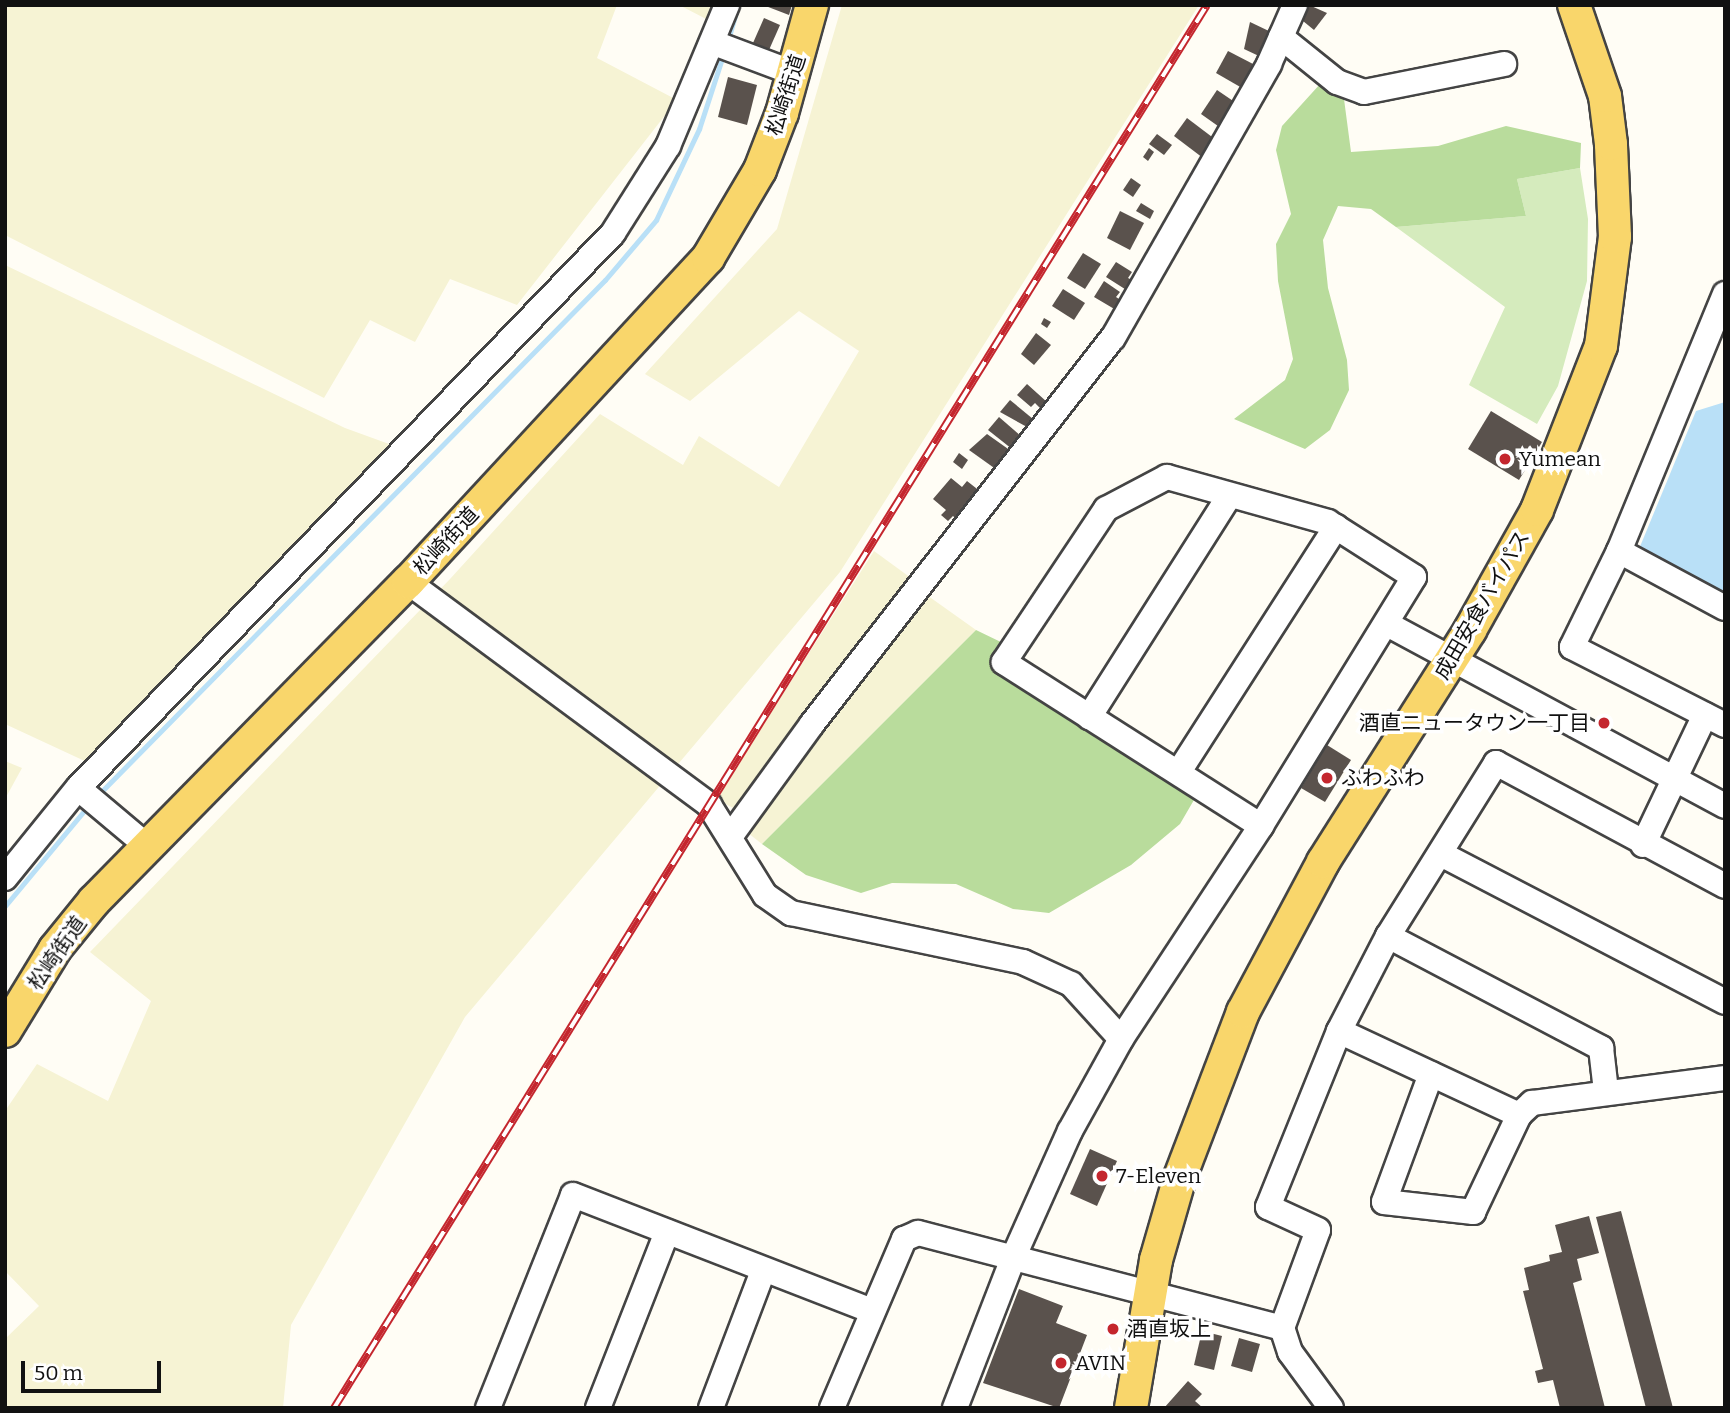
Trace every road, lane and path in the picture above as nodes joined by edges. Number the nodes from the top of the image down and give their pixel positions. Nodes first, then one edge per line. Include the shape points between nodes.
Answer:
1 (727, 5) edge
2 (813, 5) edge
3 (1294, 5) edge
4 (1574, 5) edge
5 (1281, 37) junction
6 (724, 47) junction
7 (1504, 64) dead end
8 (794, 73) junction
9 (1725, 294) edge
10 (1717, 338) edge
11 (1230, 496) junction
12 (1336, 527) junction
13 (1619, 551) junction
14 (408, 582) junction
15 (1725, 608) edge
16 (1387, 624) junction
17 (1450, 661) junction
18 (1089, 718) junction
19 (1715, 720) edge
20 (1180, 770) junction
21 (1674, 780) junction
22 (80, 790) junction
23 (1725, 806) edge
24 (1261, 826) junction
25 (730, 837) junction
26 (147, 845) junction
27 (1643, 845) junction
28 (1441, 854) junction
29 (5, 878) edge
30 (1725, 887) edge
31 (1388, 936) junction
32 (1725, 1002) edge
33 (5, 1031) edge
34 (1339, 1031) junction
35 (1121, 1039) junction
36 (1431, 1074) junction
37 (1725, 1078) edge
38 (1606, 1091) junction
39 (1519, 1115) junction
40 (667, 1232) junction
41 (1014, 1255) junction
42 (763, 1271) junction
43 (1150, 1295) junction
44 (872, 1311) junction
45 (1282, 1328) junction
46 (488, 1408) edge
47 (598, 1408) edge
48 (711, 1408) edge
49 (832, 1408) edge
50 (955, 1408) edge
51 (1131, 1408) edge
52 (1331, 1408) edge

1 - 6 street
2 - 8 main road, 松崎街道
3 - 5 street
4 - 17 main road, 成田安食バイパス via 1605,96 1611,144 1615,237 1601,346 1537,510
5 - 7 street via 1338,82 1364,92
5 - 25 street via 1121,326 812,724
6 - 8 street
6 - 22 street via 613,233
8 - 14 main road, 松崎街道 via 760,170 708,258
9 - 10 street
10 - 13 street
11 - 12 street
11 - 18 street
11 - 18 street via 1167,477 1106,509 1004,662
12 - 16 street via 1413,577
12 - 20 street
13 - 15 street
13 - 19 street via 1572,647
14 - 25 street via 709,804
14 - 26 main road, 松崎街道
16 - 17 street
16 - 24 street
17 - 21 street
17 - 43 main road, 成田安食バイパス via 1323,862 1243,1012 1180,1177
18 - 20 street
19 - 21 street
20 - 24 street
21 - 23 street
21 - 27 street
22 - 26 street
22 - 29 street
24 - 35 street
25 - 35 street via 765,895 791,913 1023,962 1070,984
26 - 33 main road, 松崎街道 via 55,949
27 - 28 street via 1496,763
27 - 30 street
28 - 31 street
28 - 32 street
31 - 34 street
31 - 38 street via 1601,1048
34 - 36 street
34 - 45 street via 1268,1207 1318,1230
35 - 41 street via 1070,1131
36 - 39 street
36 - 39 street via 1384,1202 1473,1212
37 - 38 street
38 - 39 street via 1532,1103
40 - 42 street
40 - 46 street via 573,1195
40 - 47 street
41 - 43 street
41 - 44 street via 918,1233 904,1239
41 - 50 street
42 - 44 street
42 - 48 street
43 - 45 street
43 - 51 main road, 成田安食バイパス
44 - 49 street
45 - 52 street via 1290,1352

